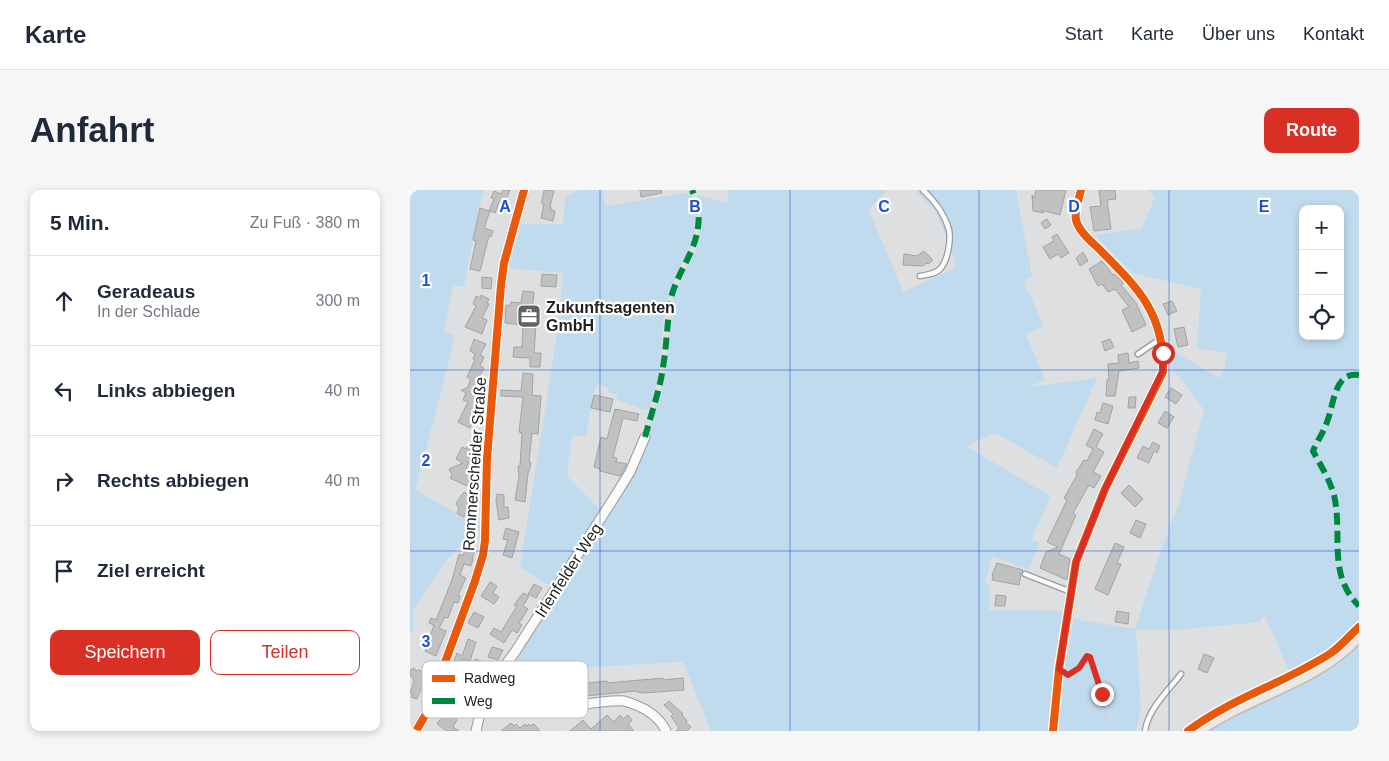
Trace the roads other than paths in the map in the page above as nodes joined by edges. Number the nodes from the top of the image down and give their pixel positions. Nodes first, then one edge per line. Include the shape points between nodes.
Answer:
1 (524, 190) edge
2 (923, 190) edge
3 (1081, 190) edge
4 (920, 276) dead end
5 (1160, 338) junction
6 (1138, 354) dead end
7 (645, 437) dead end
8 (1025, 574) dead end
9 (1071, 592) junction
10 (1359, 635) edge
11 (444, 661) edge
12 (509, 661) edge
13 (1181, 674) dead end
14 (588, 704) edge
15 (424, 718) edge
16 (481, 718) edge
17 (416, 731) edge
18 (476, 731) edge
19 (666, 731) edge
20 (1053, 731) edge
21 (1145, 731) edge
22 (1197, 731) edge

1 - 11 street, Rommerscheider Straße via 501,285 487,459 485,542
2 - 4 lane via 939,209 949,230 949,249 941,268
3 - 5 street via 1076,220 1082,232 1142,294 1157,324
5 - 6 lane
5 - 9 street via 1162,372 1105,489 1076,562
7 - 12 street, Irlenfelder Weg via 630,472
8 - 9 lane
9 - 20 street
10 - 22 main road via 1318,668 1231,710
13 - 21 lane via 1159,701
14 - 19 street via 621,701 648,711 661,721
15 - 17 street, Rommerscheider Straße
16 - 18 street

